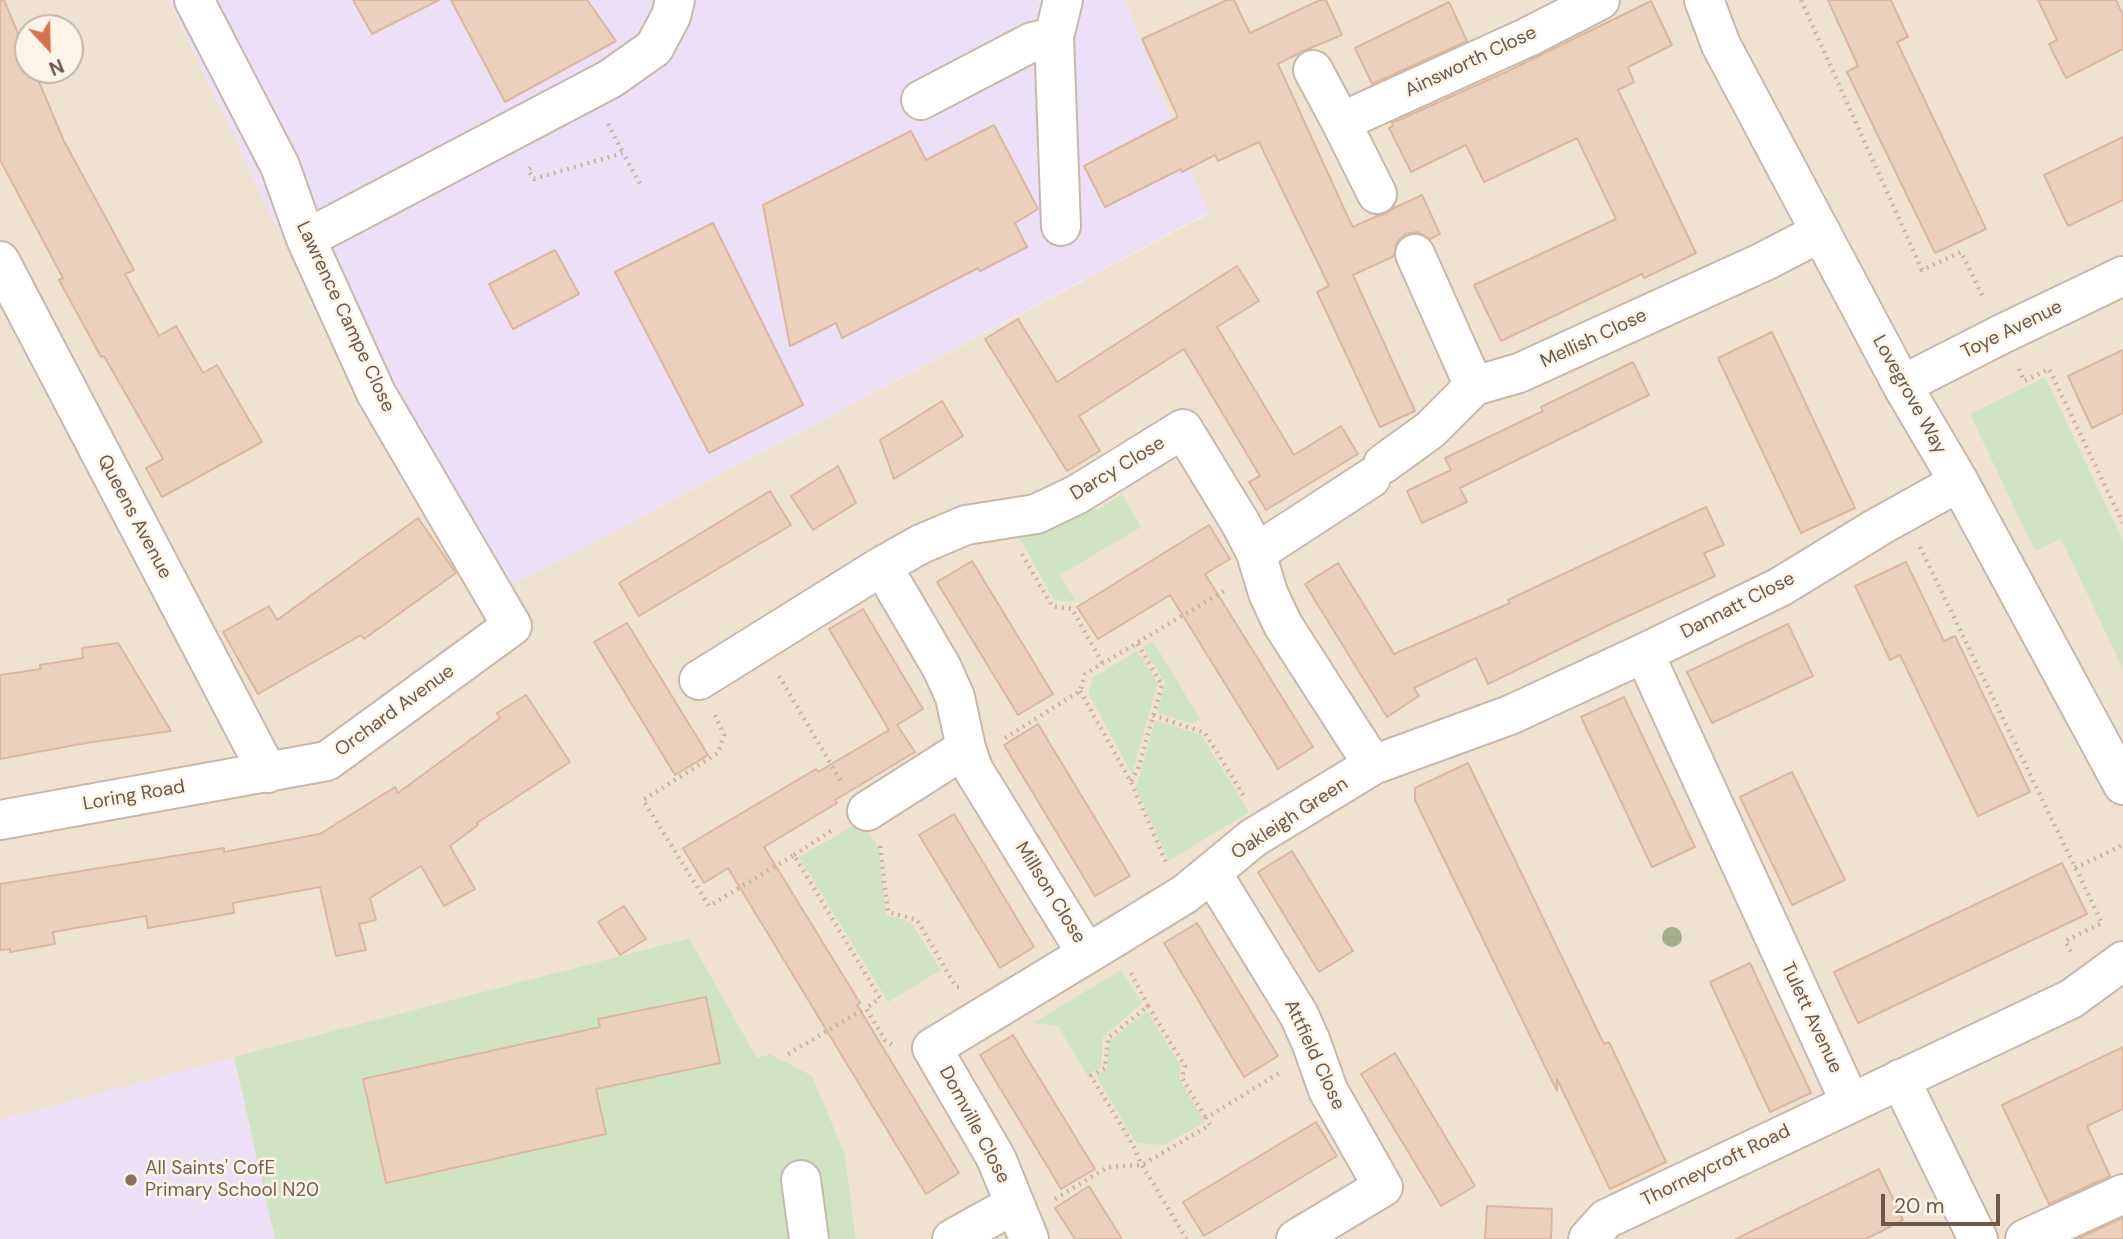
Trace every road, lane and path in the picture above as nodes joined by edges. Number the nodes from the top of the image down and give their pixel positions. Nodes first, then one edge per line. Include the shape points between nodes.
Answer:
1 (194, 0) edge
2 (675, 0) edge
3 (1063, 0) edge
4 (1600, 0) edge
5 (1704, 0) edge
6 (1801, 0) edge
7 (1054, 37) junction
8 (1313, 70) dead end
9 (921, 100) dead end
10 (605, 120) dead end
11 (1341, 122) junction
12 (623, 153) junction
13 (538, 161) dead end
14 (640, 184) dead end
15 (1377, 194) dead end
16 (1061, 226) dead end
17 (1821, 232) junction
18 (306, 239) junction
19 (1415, 254) dead end
20 (0, 261) edge
21 (2123, 276) edge
22 (2002, 334) junction
23 (1474, 386) junction
24 (1902, 386) junction
25 (1959, 482) junction
26 (1019, 517) junction
27 (2123, 523) edge
28 (1878, 527) junction
29 (1258, 561) junction
30 (882, 566) junction
31 (512, 626) joint
32 (1137, 643) junction
33 (1644, 653) junction
34 (1103, 664) junction
35 (784, 672) dead end
36 (778, 676) junction
37 (768, 682) dead end
38 (1080, 691) junction
39 (706, 696) joint
40 (1153, 715) junction
41 (1510, 715) joint
42 (968, 755) junction
43 (1373, 765) junction
44 (268, 773) junction
45 (1131, 782) junction
46 (2123, 785) edge
47 (1250, 806) dead end
48 (850, 809) junction
49 (0, 820) edge
50 (2123, 845) edge
51 (794, 855) junction
52 (1168, 866) dead end
53 (2075, 868) junction
54 (1212, 873) junction
55 (1099, 946) junction
56 (2123, 961) edge
57 (2088, 986) junction
58 (1149, 1006) junction
59 (866, 1008) junction
60 (914, 1047) junction
61 (1315, 1051) junction
62 (788, 1054) dead end
63 (1900, 1079) junction
64 (1850, 1102) junction
65 (1206, 1118) junction
66 (1142, 1165) junction
67 (801, 1180) dead end
68 (2123, 1194) edge
69 (1022, 1221) edge
70 (809, 1239) edge
71 (951, 1239) edge
72 (1189, 1239) edge
73 (1296, 1239) edge
74 (1588, 1239) edge
75 (1978, 1239) edge
76 (2025, 1239) edge

1 - 18 street, Lawrence Campe Close via 280,166
2 - 18 street via 654,48 610,79
3 - 7 street
4 - 11 street, Ainsworth Close
5 - 17 street, Lovegrove Way via 1721,45
6 - 22 path via 1922,270 1961,252
7 - 9 street via 1032,42
7 - 16 street
8 - 11 street
10 - 12 path
11 - 15 street
12 - 13 path via 534,179 528,170
12 - 14 path
17 - 23 street, Mellish Close via 1519,373
17 - 24 street, Lovegrove Way
18 - 31 street, Lawrence Campe Close via 376,393
19 - 23 street
20 - 44 street, Queens Avenue
21 - 22 street, Toye Avenue
22 - 24 street, Toye Avenue
22 - 27 path via 2024,381 2049,369
23 - 29 street, Mellish Close via 1430,430
24 - 25 street, Lovegrove Way
25 - 28 street, Dannatt Close
25 - 46 street, Lovegrove Way
26 - 29 street, Darcy Close via 1076,495 1183,429
26 - 30 street via 966,525
26 - 34 path via 1052,606 1072,609
28 - 33 street, Dannatt Close via 1780,587
28 - 53 path via 1893,557 1919,545
29 - 32 path
29 - 43 street, Darcy Close via 1283,625
30 - 39 street
30 - 42 street, Millson Close via 955,696
31 - 44 street, Orchard Avenue via 327,761
32 - 34 path
32 - 40 path via 1162,684
33 - 41 street, Dannatt Close
33 - 64 street, Tulett Avenue
34 - 38 path via 1085,674
35 - 36 path
36 - 37 path
36 - 48 path
38 - 42 path
38 - 45 path
39 - 51 path via 724,735 718,753 643,800 709,906
40 - 45 path
40 - 47 path via 1205,733
41 - 43 street, Oakleigh Green
42 - 48 street
42 - 55 street, Millson Close via 973,769
43 - 54 street, Oakleigh Green via 1254,838
44 - 49 street, Loring Road
45 - 52 path
48 - 51 path
50 - 53 path
51 - 59 path via 880,999
53 - 57 path via 2102,923 2065,941
54 - 55 street, Oakleigh Green
54 - 61 street, Attfield Close via 1299,1015
55 - 58 path
55 - 60 street, Millson Close
56 - 57 street
57 - 63 street via 2071,999
58 - 65 path via 1185,1066 1182,1078
58 - 66 path via 1108,1038 1105,1068 1091,1076
59 - 60 path via 886,1040
59 - 62 path
60 - 69 street, Domville Close via 996,1158
61 - 65 path
61 - 73 street, Attfield Close via 1328,1090 1383,1187
63 - 64 street
63 - 75 street
64 - 74 street, Thorneycroft Road via 1606,1219
65 - 66 path via 1210,1125
66 - 69 path via 1108,1167
66 - 72 path
67 - 70 street
68 - 76 street
69 - 71 street, Domville Close

